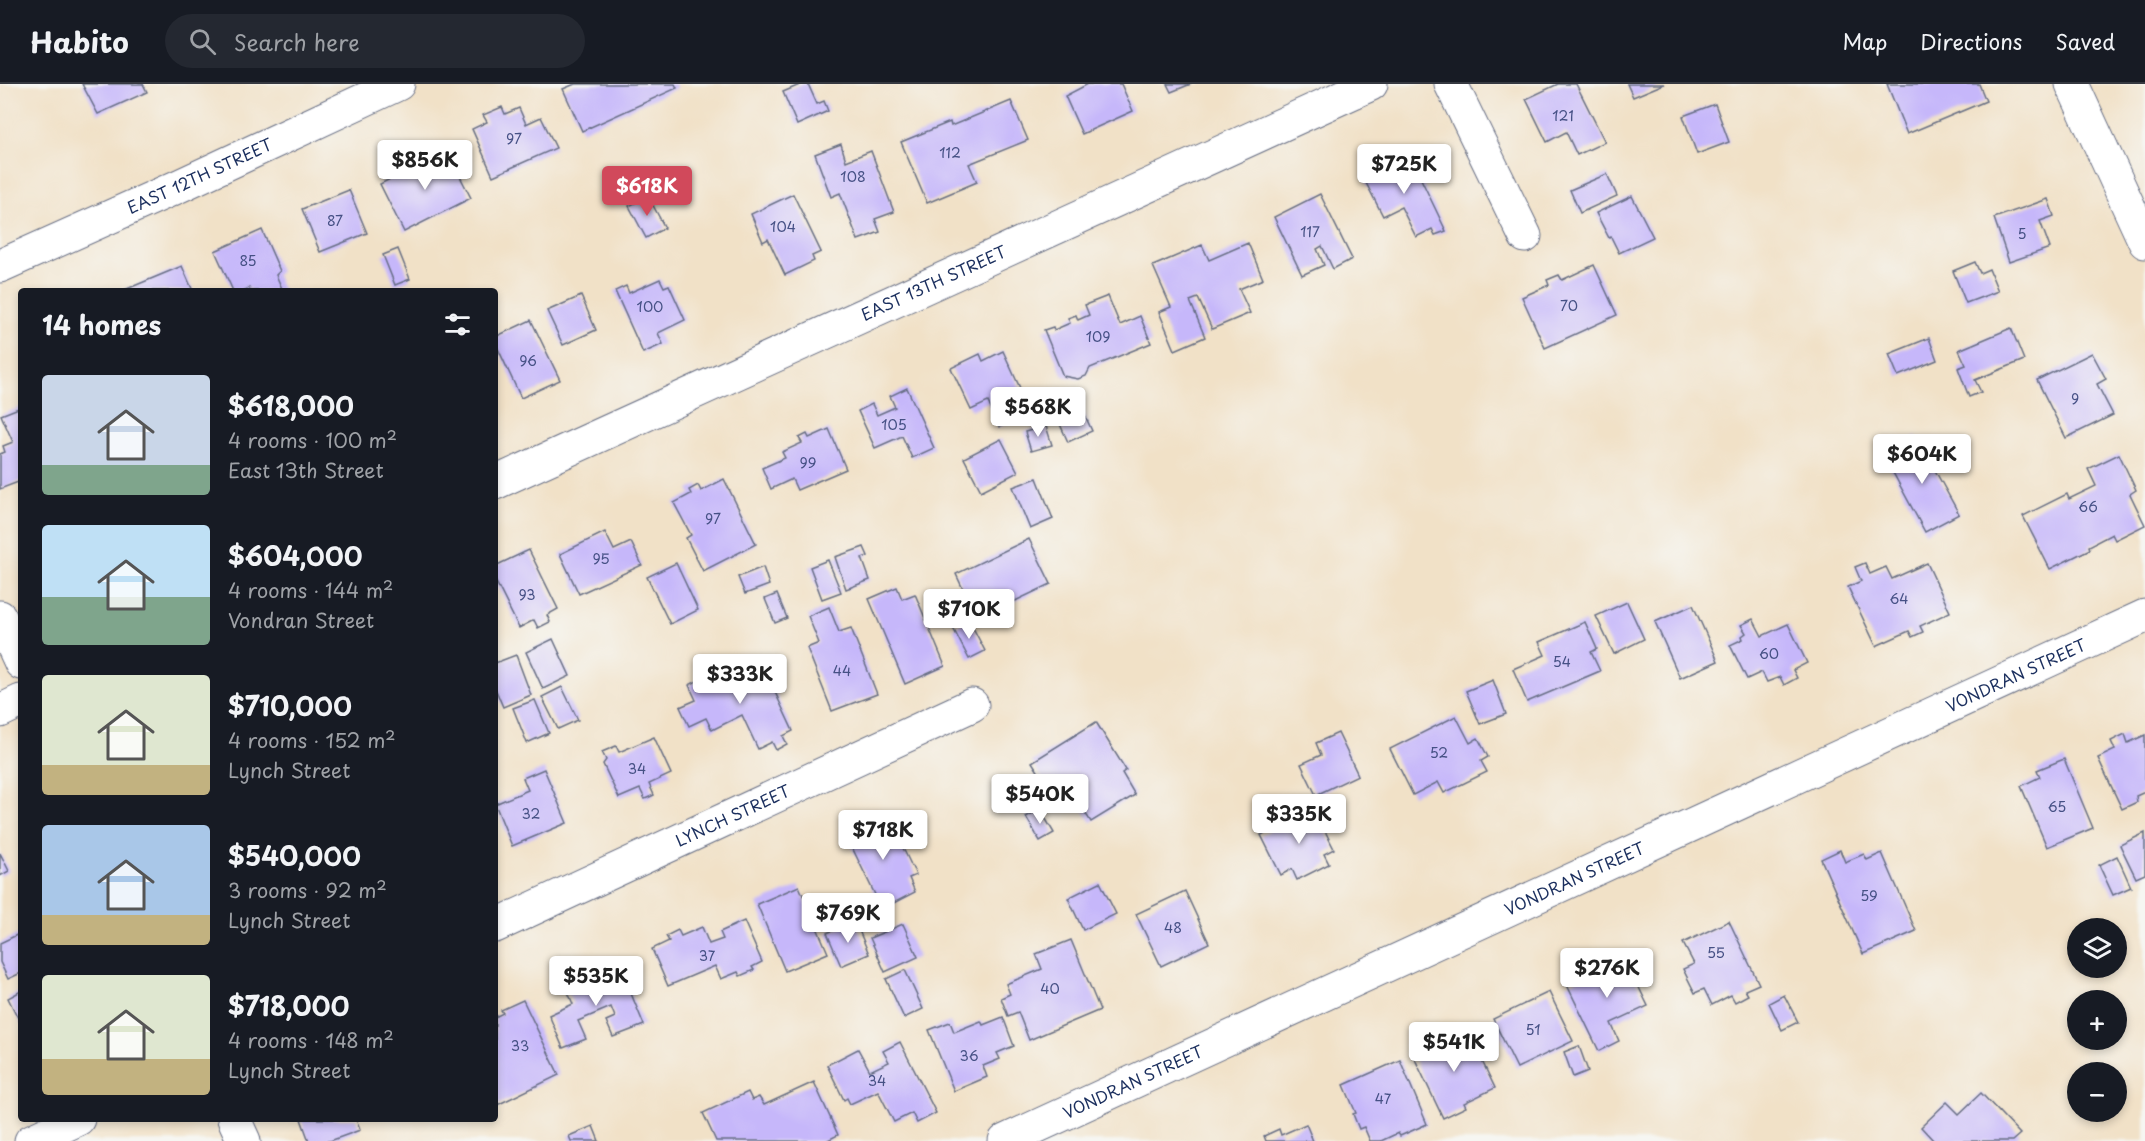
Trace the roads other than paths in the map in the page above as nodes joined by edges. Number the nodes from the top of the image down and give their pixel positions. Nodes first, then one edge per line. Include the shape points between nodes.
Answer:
1 (398, 84) edge
2 (1371, 84) edge
3 (1451, 84) edge
4 (2072, 84) edge
5 (1525, 236) dead end
6 (2145, 242) edge
7 (0, 266) edge
8 (498, 482) edge
9 (2145, 616) edge
10 (0, 617) edge
11 (18, 656) edge
12 (18, 702) edge
13 (972, 705) dead end
14 (0, 711) edge
15 (498, 925) edge
16 (72, 1122) edge
17 (235, 1122) edge
18 (31, 1141) edge
19 (244, 1141) edge
20 (1005, 1141) edge

1 - 7 street, EAST 12TH STREET
2 - 8 street, EAST 13TH STREET
3 - 5 street
4 - 6 street
9 - 20 street, VONDRAN STREET
10 - 11 street
12 - 14 street
13 - 15 street, LYNCH STREET
16 - 18 street
17 - 19 street

